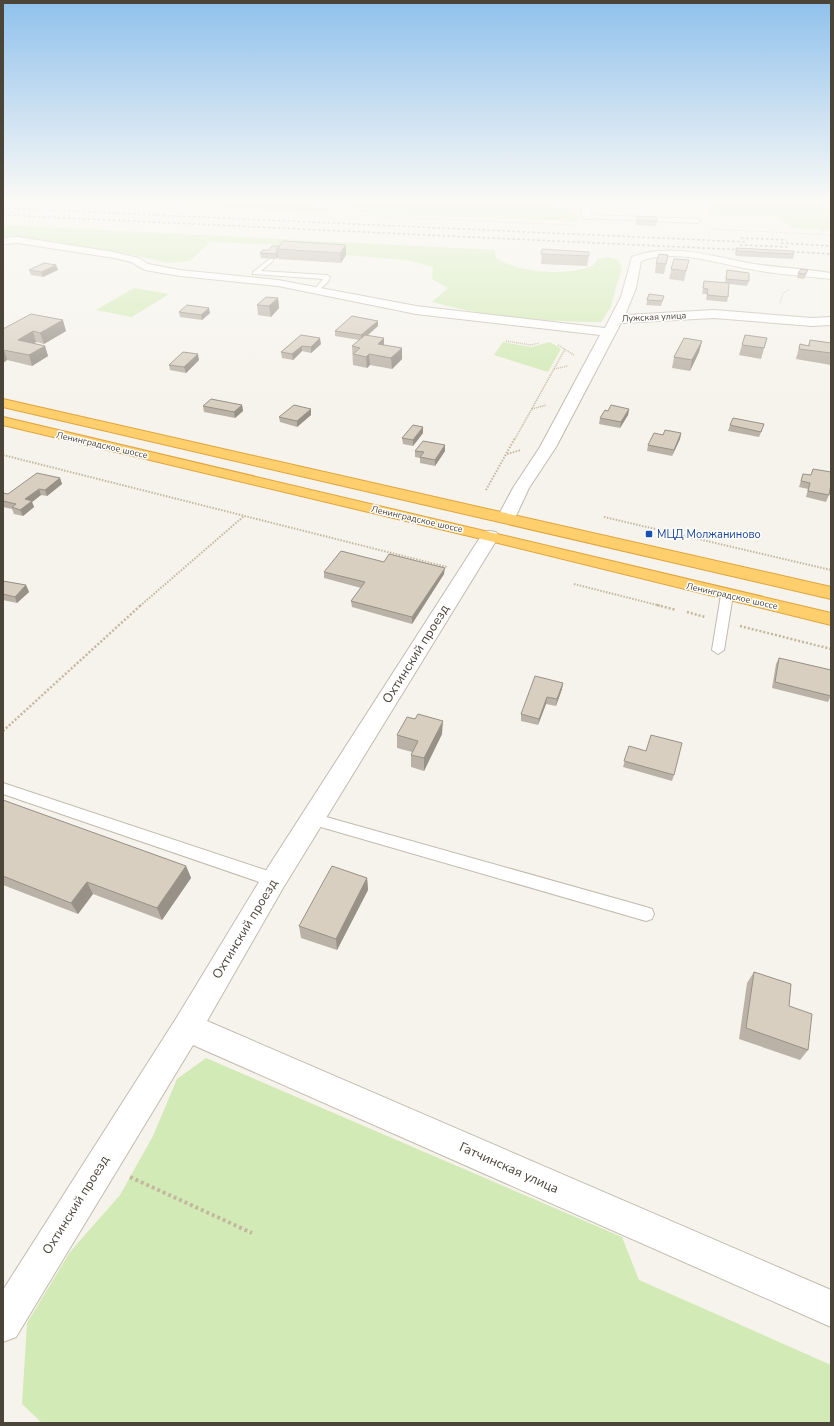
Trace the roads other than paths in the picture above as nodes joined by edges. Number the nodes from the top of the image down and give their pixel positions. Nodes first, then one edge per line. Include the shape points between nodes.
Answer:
1 (154, 269) edge
2 (260, 269) edge
3 (635, 269) edge
4 (765, 269) edge
5 (831, 276) edge
6 (318, 290) junction
7 (617, 319) junction
8 (831, 321) edge
9 (608, 332) junction
10 (3, 403) edge
11 (3, 421) edge
12 (498, 527) junction
13 (831, 593) edge
14 (727, 595) junction
15 (831, 619) edge
16 (718, 650) dead end
17 (3, 788) edge
18 (312, 819) junction
19 (274, 880) junction
20 (646, 914) dead end
21 (187, 1027) junction
22 (831, 1309) edge
23 (3, 1324) edge

1 - 6 street via 278,282
2 - 6 lane via 255,273 327,277
3 - 7 street, Лужская улица via 634,278
4 - 5 street, Лужская улица
6 - 9 street via 416,310
7 - 8 street, Лужская улица via 714,314 812,322
7 - 9 street, Охтинский проезд
9 - 12 street, Охтинский проезд via 548,447
10 - 12 highway, Ленинградское шоссе
11 - 12 highway, Ленинградское шоссе
12 - 13 highway, Ленинградское шоссе
12 - 14 highway, Ленинградское шоссе
12 - 18 street, Охтинский проезд
14 - 15 highway, Ленинградское шоссе
14 - 16 lane
17 - 19 lane
18 - 19 street, Охтинский проезд
18 - 20 lane
19 - 21 street, Охтинский проезд
21 - 22 street, Гатчинская улица
21 - 23 street, Охтинский проезд

